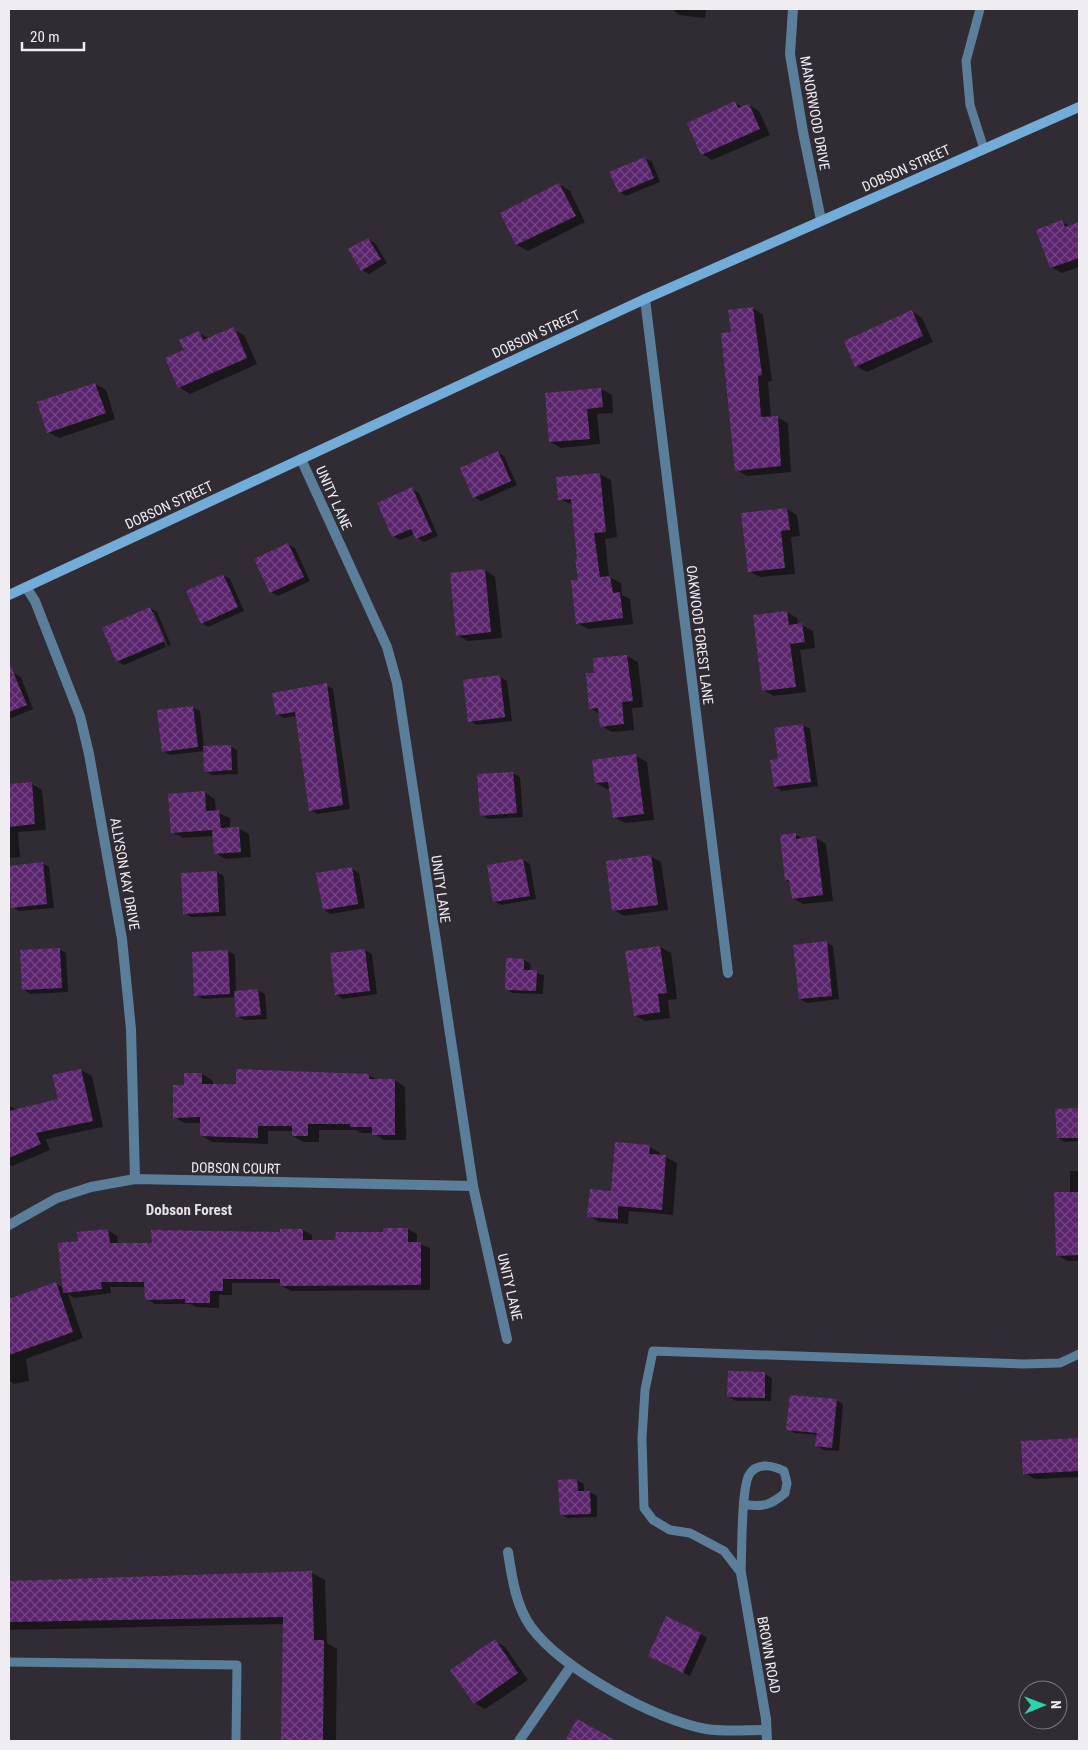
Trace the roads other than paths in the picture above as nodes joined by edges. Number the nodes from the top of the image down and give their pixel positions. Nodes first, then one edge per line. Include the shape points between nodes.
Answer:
1 (793, 9) edge
2 (980, 9) edge
3 (1079, 107) edge
4 (984, 149) junction
5 (821, 220) junction
6 (645, 299) junction
7 (301, 458) junction
8 (26, 587) junction
9 (9, 595) edge
10 (728, 974) dead end
11 (135, 1179) junction
12 (473, 1186) junction
13 (9, 1225) edge
14 (507, 1339) dead end
15 (1079, 1354) edge
16 (744, 1504) junction
17 (508, 1552) dead end
18 (741, 1573) junction
19 (9, 1662) edge
20 (571, 1666) junction
21 (766, 1730) junction
22 (236, 1741) edge
23 (519, 1741) edge
24 (766, 1741) edge

1 - 5 street, MANORWOOD DRIVE via 790,54
2 - 4 lane via 966,61 970,105
3 - 4 street, DOBSON STREET
4 - 5 street, DOBSON STREET
5 - 6 street, DOBSON STREET
6 - 7 street, DOBSON STREET
6 - 10 street, OAKWOOD FOREST LANE
7 - 8 street, DOBSON STREET
7 - 12 street, UNITY LANE via 387,647 397,683
8 - 9 street, DOBSON STREET
8 - 11 street, ALLYSON KAY DRIVE via 35,601 80,716 89,754 122,939 131,1029
11 - 12 street, DOBSON COURT
11 - 13 street, DOBSON COURT via 91,1186 56,1198
12 - 14 street, UNITY LANE
15 - 18 lane via 1060,1363 1023,1364 654,1351 645,1390 642,1438 644,1508 652,1520 670,1530 690,1533 724,1551
16 - 16 lane via 749,1475 758,1467 772,1466 784,1471 786,1493 759,1508
16 - 18 lane
17 - 20 street via 516,1595 531,1627
18 - 21 street, BROWN ROAD
19 - 22 lane via 237,1666
20 - 21 street via 643,1708 685,1724 707,1729
20 - 23 street
21 - 24 street, BROWN ROAD

